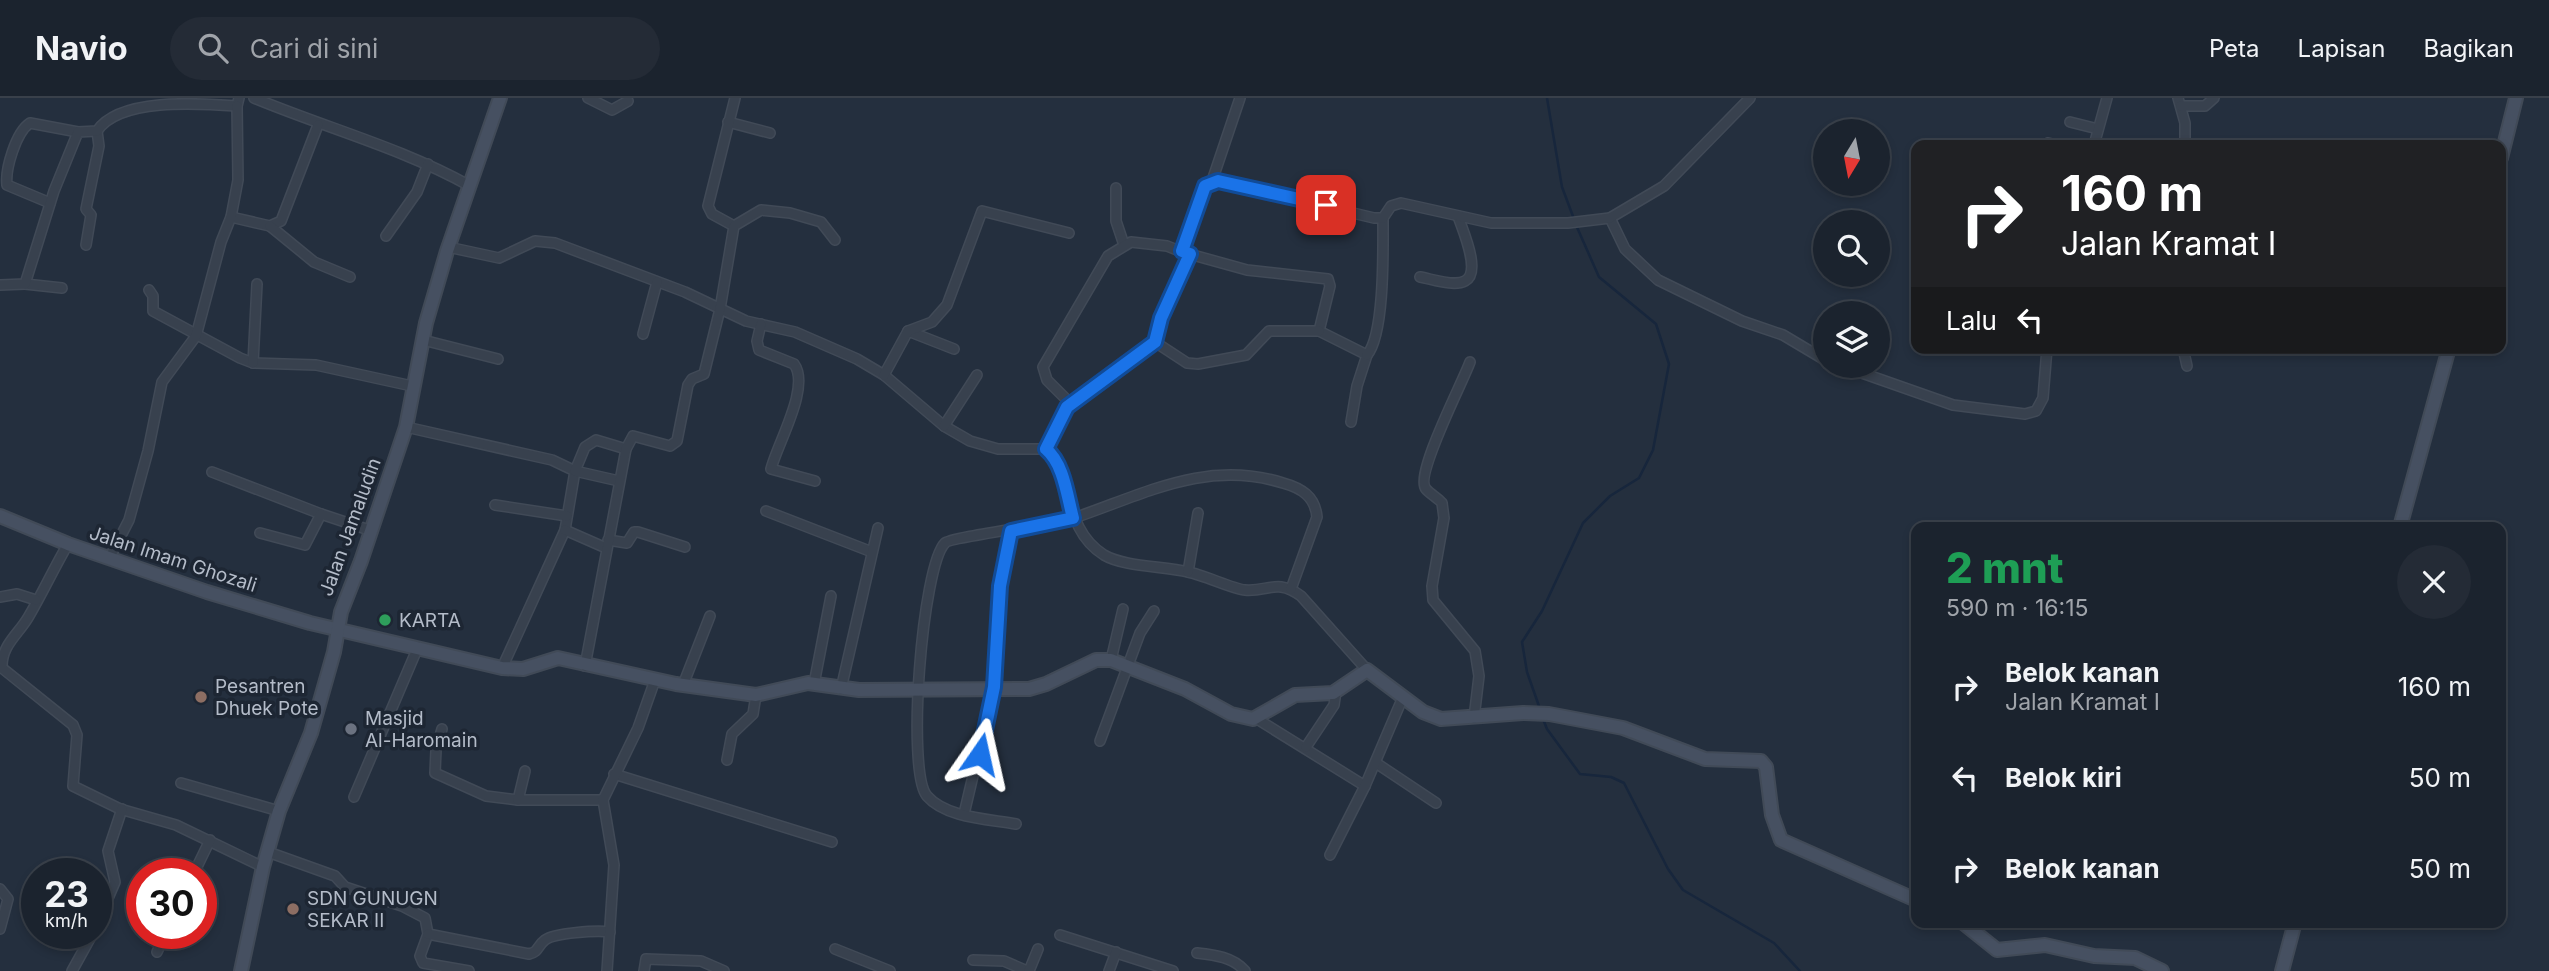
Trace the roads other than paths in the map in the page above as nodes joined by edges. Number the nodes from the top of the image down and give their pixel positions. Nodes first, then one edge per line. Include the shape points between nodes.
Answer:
1 (254, 98) edge
2 (500, 98) edge
3 (588, 98) edge
4 (735, 98) edge
5 (1240, 98) edge
6 (1751, 98) edge
7 (2107, 98) edge
8 (2214, 98) edge
9 (2516, 98) edge
10 (238, 102) edge
11 (628, 102) dead end
12 (2180, 102) edge
13 (728, 122) junction
14 (2070, 122) dead end
15 (318, 125) junction
16 (2098, 129) junction
17 (97, 131) junction
18 (78, 132) junction
19 (769, 133) dead end
20 (2095, 140) edge
21 (2185, 140) edge
22 (2506, 140) edge
23 (428, 164) junction
24 (1212, 181) junction
25 (470, 186) junction
26 (1116, 188) dead end
27 (50, 203) junction
28 (1458, 216) junction
29 (231, 217) junction
30 (1382, 218) junction
31 (1610, 218) junction
32 (270, 226) junction
33 (734, 226) junction
34 (1069, 233) dead end
35 (386, 236) dead end
36 (835, 240) dead end
37 (86, 245) dead end
38 (1124, 245) junction
39 (448, 247) junction
40 (1186, 253) junction
41 (350, 277) dead end
42 (1420, 277) dead end
43 (657, 282) junction
44 (25, 284) junction
45 (257, 284) dead end
46 (0, 285) edge
47 (62, 288) dead end
48 (149, 290) dead end
49 (720, 309) junction
50 (761, 324) junction
51 (908, 331) junction
52 (1319, 331) junction
53 (643, 334) dead end
54 (196, 336) junction
55 (424, 340) junction
56 (1155, 342) junction
57 (954, 349) dead end
58 (1813, 353) edge
59 (2047, 354) edge
60 (2184, 354) edge
61 (2447, 354) edge
62 (1367, 355) junction
63 (498, 359) dead end
64 (1470, 362) dead end
65 (253, 363) junction
66 (2187, 366) dead end
67 (884, 374) junction
68 (977, 375) dead end
69 (1876, 378) edge
70 (412, 386) junction
71 (1067, 407) junction
72 (1350, 422) dead end
73 (944, 426) junction
74 (406, 427) junction
75 (626, 449) junction
76 (1046, 449) junction
77 (575, 471) junction
78 (212, 472) dead end
79 (619, 481) junction
80 (815, 481) dead end
81 (495, 505) dead end
82 (766, 511) dead end
83 (1198, 513) dead end
84 (321, 514) junction
85 (0, 516) edge
86 (567, 516) junction
87 (1073, 518) junction
88 (2401, 522) edge
89 (878, 528) dead end
90 (565, 530) junction
91 (372, 531) junction
92 (1011, 531) junction
93 (260, 533) dead end
94 (68, 544) junction
95 (607, 544) junction
96 (685, 547) dead end
97 (872, 552) junction
98 (110, 557) junction
99 (1188, 572) junction
100 (1291, 589) junction
101 (831, 596) dead end
102 (0, 597) edge
103 (36, 600) junction
104 (1123, 610) dead end
105 (1153, 611) dead end
106 (710, 616) dead end
107 (337, 629) junction
108 (418, 647) junction
109 (1111, 660) junction
110 (585, 666) junction
111 (1127, 666) junction
112 (502, 668) junction
113 (1, 670) edge
114 (1367, 670) junction
115 (655, 680) junction
116 (814, 684) junction
117 (683, 685) junction
118 (994, 687) junction
119 (841, 688) junction
120 (918, 691) junction
121 (1336, 691) junction
122 (756, 695) junction
123 (1403, 696) junction
124 (1474, 718) junction
125 (1257, 719) junction
126 (442, 729) dead end
127 (1100, 741) dead end
128 (1306, 747) junction
129 (727, 760) dead end
130 (1376, 763) junction
131 (525, 771) dead end
132 (614, 774) junction
133 (181, 783) dead end
134 (1365, 786) junction
135 (354, 797) dead end
136 (518, 800) junction
137 (603, 800) junction
138 (1437, 803) dead end
139 (122, 809) junction
140 (279, 811) junction
141 (964, 814) junction
142 (1016, 824) dead end
143 (210, 841) junction
144 (832, 842) dead end
145 (268, 852) junction
146 (1330, 855) dead end
147 (110, 858) edge
148 (202, 858) edge
149 (263, 867) junction
150 (112, 869) edge
151 (0, 889) edge
152 (112, 889) edge
153 (1911, 898) edge
154 (1970, 928) edge
155 (2294, 928) edge
156 (0, 929) edge
157 (610, 932) junction
158 (428, 934) junction
159 (1060, 934) dead end
160 (835, 948) dead end
161 (84, 949) edge
162 (158, 949) edge
163 (1038, 949) dead end
164 (157, 952) dead end
165 (1116, 952) junction
166 (1197, 953) dead end
167 (973, 960) dead end
168 (720, 970) edge
169 (72, 971) edge
170 (241, 971) edge
171 (469, 971) edge
172 (607, 971) edge
173 (645, 971) edge
174 (890, 971) edge
175 (1028, 971) edge
176 (1109, 971) edge
177 (1173, 971) edge
178 (1245, 971) edge
179 (2162, 971) edge
180 (2283, 971) edge

1 - 15 street
2 - 25 street, Jalan Jamaludin
3 - 11 street via 611,110
4 - 13 street
5 - 24 street
6 - 31 street via 1673,178
7 - 16 street
8 - 12 street via 2205,106
9 - 22 street
10 - 17 street via 132,105 111,111
10 - 29 street via 238,180
12 - 21 street
13 - 19 street
13 - 33 street via 708,206 712,214
14 - 16 street
15 - 23 street
15 - 32 street via 283,217
16 - 20 street
17 - 18 street
17 - 37 street
18 - 27 street
18 - 27 street via 30,123 24,127 7,185
23 - 25 street
23 - 35 street via 417,192
24 - 30 street
24 - 40 street via 1199,198
25 - 39 street, Jalan Jamaludin
26 - 38 street via 1116,221
27 - 44 street
28 - 30 street via 1401,203 1391,206
28 - 31 street via 1491,223
28 - 42 street via 1472,254 1469,277 1455,283
29 - 32 street
29 - 54 street
30 - 62 street via 1384,278 1375,341
31 - 58 street via 1625,249 1658,280
32 - 41 street via 314,262
33 - 36 street via 753,213 774,211 821,222
33 - 49 street
34 - 51 street via 982,211 947,305 932,321
38 - 40 street via 1147,243
38 - 71 street via 1108,256 1043,368 1047,380 1067,400
39 - 43 street via 499,258 535,241 555,243
39 - 55 street, Jalan Jamaludin
40 - 52 street via 1247,270 1328,279
40 - 56 street
43 - 49 street
43 - 53 street
44 - 46 street
44 - 47 street
45 - 65 street
48 - 54 street via 153,311
49 - 50 street
49 - 75 street via 704,374 688,385 677,441 670,446 633,436
50 - 67 street via 812,339
50 - 80 street via 760,350 790,362 799,375 796,402 771,469
51 - 57 street
51 - 67 street
52 - 56 street via 1269,331 1247,355 1198,364 1187,363
52 - 62 street
54 - 65 street
54 - 98 street via 162,382 129,520
55 - 63 street
55 - 70 street, Jalan Jamaludin
56 - 71 street
59 - 69 street via 2043,398 2036,411 2025,414 1953,405
60 - 66 street
61 - 88 street
62 - 72 street
64 - 124 street via 1423,481 1425,489 1442,503 1444,518 1433,600 1475,651 1479,676
65 - 70 street via 316,365
67 - 73 street
68 - 73 street
70 - 74 street, Jalan Jamaludin
71 - 76 street
73 - 76 street via 983,446
74 - 77 street via 552,460
74 - 91 street, Jalan Jamaludin
75 - 77 street via 596,440 585,447
75 - 79 street
76 - 87 street via 1054,457
77 - 79 street
77 - 86 street
78 - 84 street
79 - 95 street
81 - 86 street
82 - 97 street
83 - 99 street
84 - 91 street
84 - 93 street via 305,545
85 - 94 street, Jalan Imam Ghozali
86 - 90 street
87 - 92 street
87 - 99 street via 1106,556
87 - 100 street via 1125,497 1219,473 1254,475 1299,488 1313,500 1317,517
89 - 97 street
90 - 95 street
90 - 112 street
91 - 107 street, Jalan Jamaludin
92 - 118 street via 1000,586
92 - 120 street via 955,537 943,545 923,625
94 - 98 street, Jalan Imam Ghozali
94 - 103 street
95 - 96 street via 627,543 638,532
95 - 110 street
97 - 119 street
98 - 107 street, Jalan Imam Ghozali via 207,592
99 - 100 street via 1246,590
100 - 114 street
101 - 116 street
102 - 103 street via 17,594
103 - 113 street via 7,644
104 - 109 street
105 - 111 street
106 - 117 street
107 - 108 street, Jalan Imam Ghozali
107 - 140 street, Jalan Jamaludin via 311,733
108 - 112 street, Jalan Imam Ghozali
108 - 135 street
109 - 111 street
109 - 118 street via 1096,660 1029,689
110 - 112 street, Jalan Imam Ghozali via 558,658 523,669
110 - 115 street, Jalan Imam Ghozali
111 - 125 street via 1231,714
111 - 127 street
113 - 139 street via 74,725 75,789
114 - 121 street
114 - 123 street
115 - 117 street, Jalan Imam Ghozali
115 - 132 street via 638,728
116 - 119 street
116 - 122 street via 793,684
117 - 122 street, Jalan Imam Ghozali
118 - 120 street
118 - 141 street
119 - 120 street
120 - 141 street via 917,757 922,790 940,806
121 - 125 street via 1295,695
121 - 128 street via 1334,705
122 - 129 street via 753,714 732,734
123 - 124 street via 1433,717
123 - 130 street
124 - 153 street via 1549,714 1623,728 1705,758 1761,761 1781,840
125 - 128 street
126 - 136 street via 435,773 486,796
128 - 134 street
130 - 134 street
130 - 138 street
131 - 136 street
132 - 137 street
132 - 144 street
133 - 140 street
134 - 146 street
136 - 137 street
137 - 157 street via 614,865
139 - 143 street
139 - 147 street
140 - 145 street, Jalan Jamaludin
141 - 142 street
143 - 148 street
143 - 149 street
145 - 149 street, Jalan Jamaludin
145 - 158 street via 335,876 345,887 425,918
149 - 170 street, Jalan Jamaludin
150 - 152 street
151 - 156 street via 8,899
154 - 179 street via 1997,950 2045,945 2094,956 2135,958
155 - 180 street
157 - 158 street via 548,938 537,952 529,954
157 - 172 street
158 - 171 street via 420,956 423,963
159 - 165 street
160 - 174 street
161 - 169 street
162 - 164 street
163 - 175 street
165 - 176 street
165 - 177 street
166 - 178 street via 1221,956
167 - 175 street via 1004,961
168 - 173 street via 701,961 646,959

